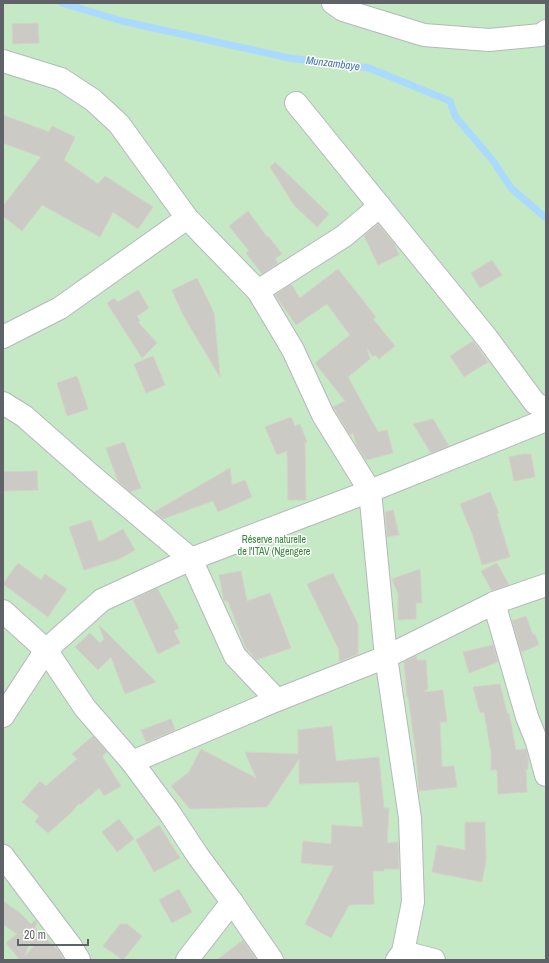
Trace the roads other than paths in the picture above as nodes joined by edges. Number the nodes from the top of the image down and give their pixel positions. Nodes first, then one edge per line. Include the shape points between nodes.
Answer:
1 (333, 3) edge
2 (546, 31) edge
3 (3, 61) edge
4 (296, 103) dead end
5 (380, 206) junction
6 (187, 218) junction
7 (258, 291) junction
8 (3, 337) edge
9 (3, 403) edge
10 (546, 409) edge
11 (546, 420) edge
12 (370, 491) junction
13 (191, 558) junction
14 (546, 585) edge
15 (494, 603) junction
16 (3, 611) edge
17 (46, 650) junction
18 (386, 657) junction
19 (277, 700) junction
20 (3, 716) edge
21 (541, 741) edge
22 (132, 762) junction
23 (546, 775) edge
24 (3, 856) edge
25 (232, 902) junction
26 (400, 956) edge
27 (79, 960) edge
28 (187, 960) edge
29 (272, 960) edge
30 (434, 960) edge

1 - 2 street via 343,10 424,35 489,40 541,35
3 - 6 street via 61,80 93,100 119,124
4 - 5 street
5 - 7 street via 344,236
5 - 10 street via 487,338 535,403
6 - 7 street
6 - 8 street via 60,308
7 - 12 street via 293,350 323,415
9 - 13 street via 24,416
11 - 12 street
12 - 13 street
12 - 18 street
13 - 17 street via 102,600
13 - 19 street via 235,656
14 - 15 street
15 - 18 street
15 - 21 street via 527,717
16 - 17 street
17 - 20 street
17 - 22 street via 85,708
18 - 19 street
18 - 26 street via 410,818 413,902
19 - 22 street
21 - 23 street
22 - 25 street
24 - 27 street
25 - 28 street
25 - 29 street
26 - 30 street

